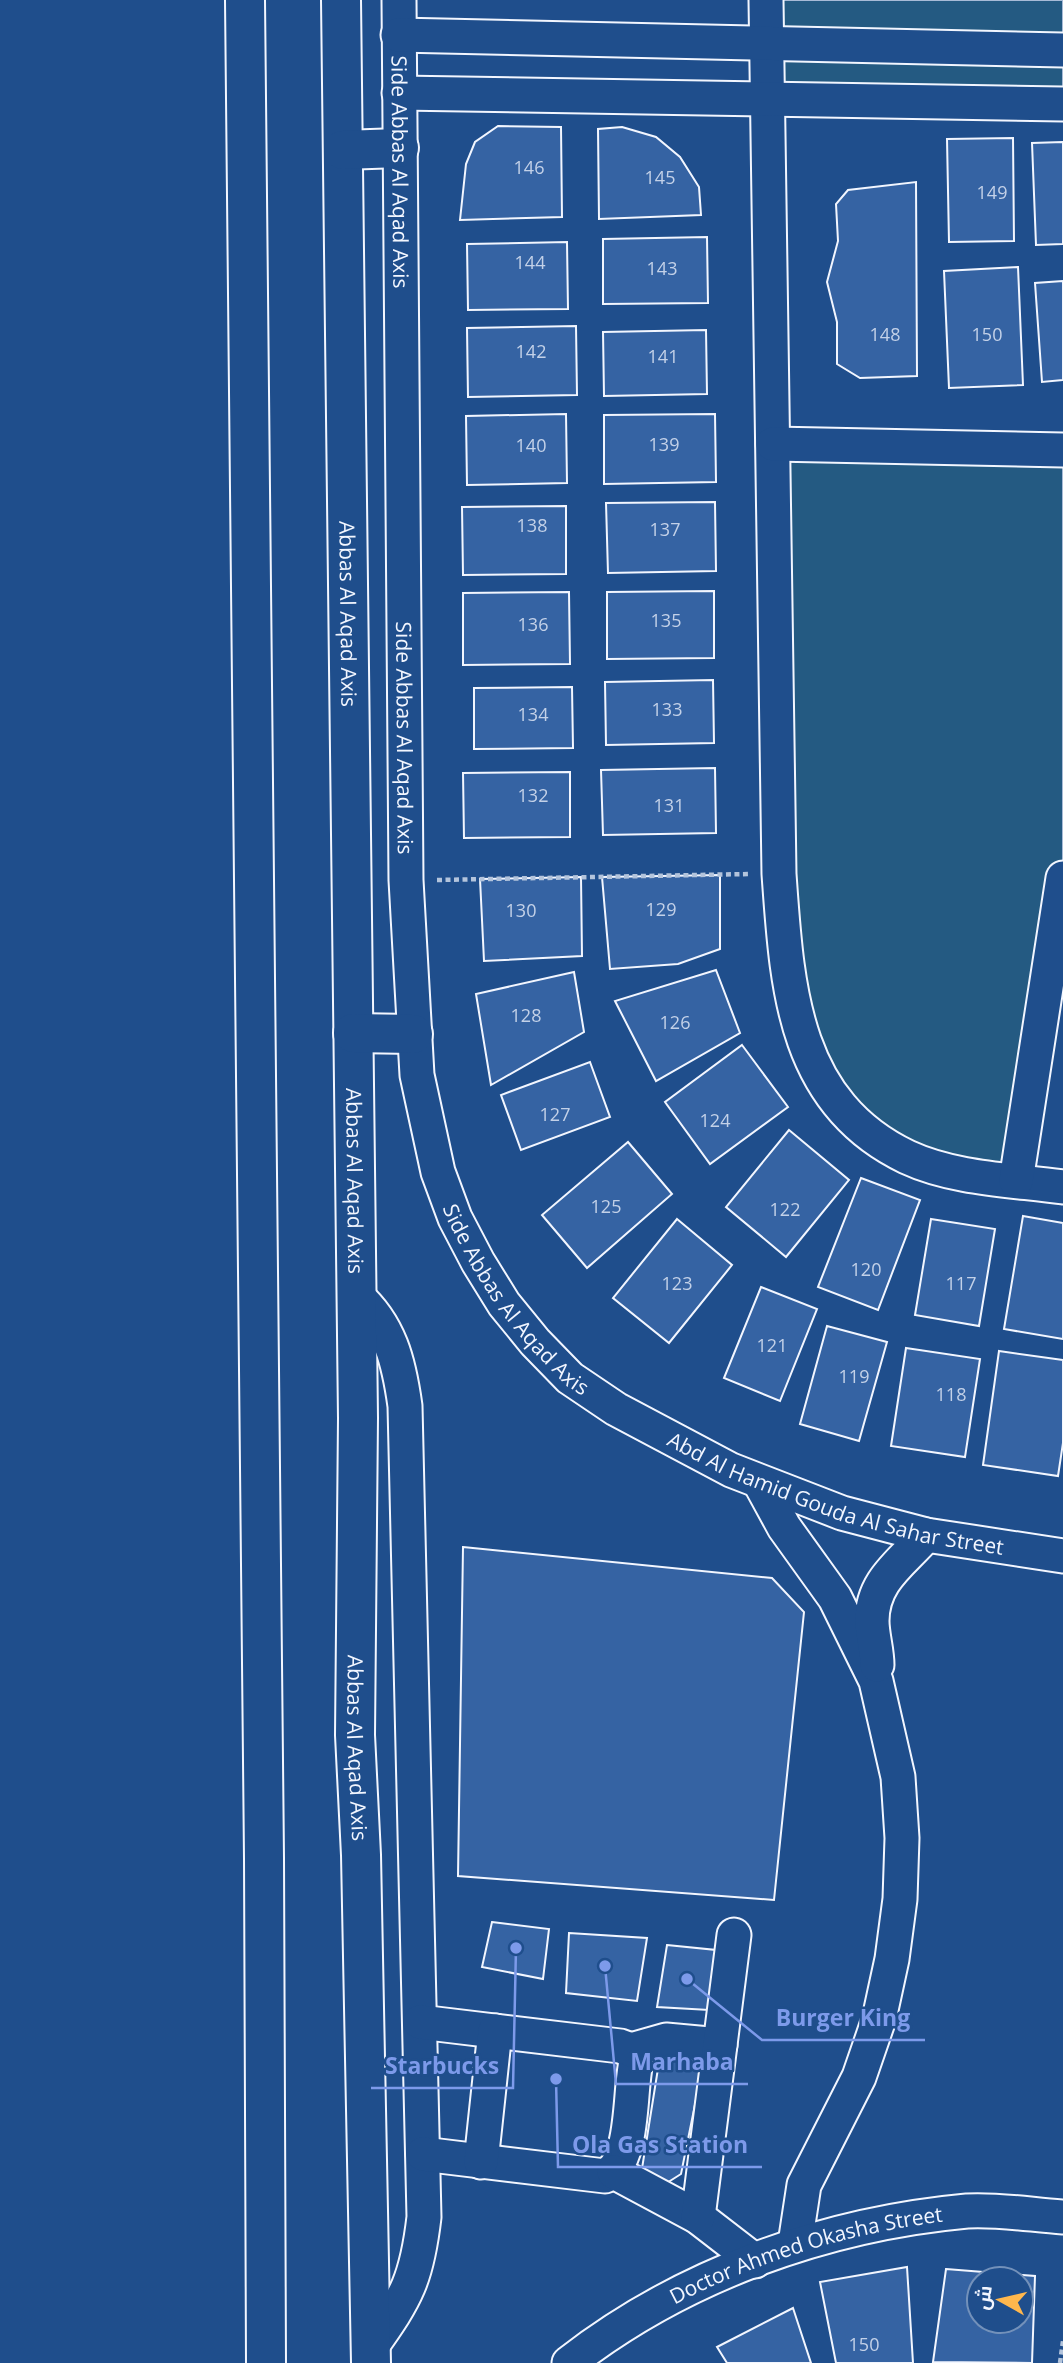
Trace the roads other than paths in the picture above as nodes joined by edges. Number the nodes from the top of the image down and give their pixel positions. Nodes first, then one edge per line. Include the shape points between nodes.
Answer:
1 (245, 0) edge
2 (341, 0) edge
3 (399, 0) edge
4 (766, 0) edge
5 (398, 35) junction
6 (766, 42) junction
7 (1063, 50) edge
8 (399, 93) junction
9 (767, 99) junction
10 (1063, 104) edge
11 (399, 148) junction
12 (343, 150) junction
13 (773, 444) junction
14 (1063, 450) edge
15 (1063, 878) edge
16 (353, 1033) junction
17 (413, 1034) junction
18 (1016, 1181) junction
19 (1063, 1187) edge
20 (356, 1294) junction
21 (616, 1409) joint
22 (760, 1483) junction
23 (926, 1535) junction
24 (1063, 1556) edge
25 (876, 1681) junction
26 (734, 1935) dead end
27 (420, 2022) junction
28 (495, 2031) junction
29 (720, 2045) junction
30 (631, 2050) junction
31 (423, 2154) junction
32 (481, 2162) junction
33 (614, 2172) junction
34 (698, 2217) junction
35 (1063, 2217) edge
36 (795, 2244) junction
37 (755, 2261) junction
38 (371, 2355) edge
39 (266, 2363) edge
40 (569, 2363) edge

1 - 39 main road
2 - 12 main road, Abbas Al Aqad Axis
3 - 5 street, Side Abbas Al Aqad Axis
4 - 6 street
5 - 6 street
5 - 8 street, Side Abbas Al Aqad Axis
6 - 7 street
6 - 9 street
8 - 9 street
8 - 11 street, Side Abbas Al Aqad Axis
9 - 10 street
9 - 13 street
11 - 12 main road
11 - 17 street, Side Abbas Al Aqad Axis via 405,880
12 - 16 main road, Abbas Al Aqad Axis
13 - 14 street
13 - 18 street via 779,874 786,968 806,1051 830,1094 865,1130 908,1157 956,1172
15 - 18 street
16 - 17 main road
16 - 20 main road, Abbas Al Aqad Axis
17 - 21 street, Side Abbas Al Aqad Axis via 425,1124 438,1172 478,1262 535,1342 570,1378
18 - 19 street
20 - 27 street via 386,1331 405,1406
20 - 38 main road, Abbas Al Aqad Axis via 355,1735
21 - 22 street, Abd Al Hamid Gouda Al Sahar Street
22 - 23 street, Abd Al Hamid Gouda Al Sahar Street via 842,1513
22 - 25 street via 784,1527 835,1598
23 - 24 street, Abd Al Hamid Gouda Al Sahar Street
23 - 25 street via 890,1570 877,1594 872,1620
25 - 36 street via 898,1777 902,1838 892,1959 879,2019 859,2077 804,2185
26 - 29 street
27 - 28 street
27 - 31 street
28 - 30 street
28 - 32 street
29 - 30 street via 666,2040
29 - 34 street
30 - 33 street via 636,2062 624,2156
31 - 32 street
31 - 38 street via 424,2217 414,2276
32 - 33 street via 596,2177
33 - 34 street
34 - 37 street
35 - 36 street, Doctor Ahmed Okasha Street via 970,2211 870,2224
36 - 37 street, Doctor Ahmed Okasha Street
37 - 40 street, Doctor Ahmed Okasha Street via 671,2298

